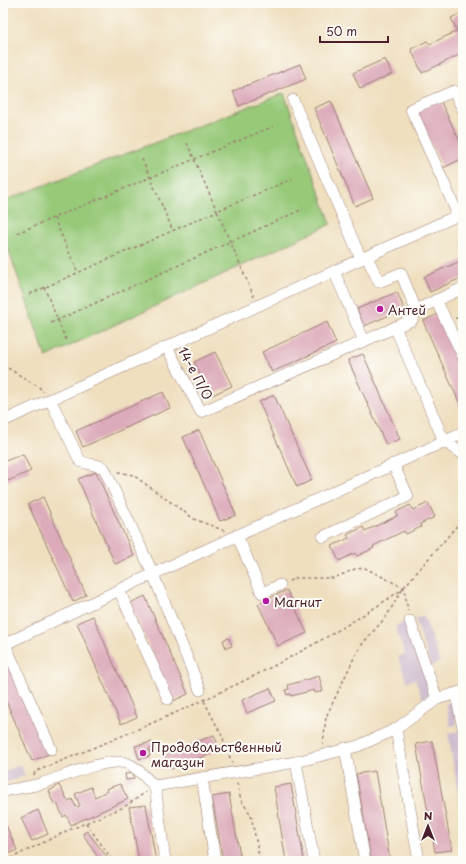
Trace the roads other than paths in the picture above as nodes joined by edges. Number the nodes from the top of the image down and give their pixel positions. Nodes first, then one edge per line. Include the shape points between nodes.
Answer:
1 (292, 100) dead end
2 (463, 110) edge
3 (461, 214) edge
4 (364, 258) junction
5 (334, 272) junction
6 (463, 288) edge
7 (436, 300) junction
8 (416, 310) junction
9 (395, 327) junction
10 (364, 341) junction
11 (167, 347) junction
12 (463, 356) edge
13 (50, 400) junction
14 (3, 421) edge
15 (463, 433) edge
16 (444, 441) junction
17 (463, 454) edge
18 (393, 464) junction
19 (238, 535) junction
20 (323, 537) dead end
21 (153, 574) junction
22 (280, 586) road end
23 (119, 590) junction
24 (410, 621) road end
25 (4, 644) edge
26 (200, 690) dead end
27 (459, 692) edge
28 (168, 699) dead end
29 (437, 699) junction
30 (463, 728) edge
31 (396, 729) junction
32 (345, 748) junction
33 (51, 749) dead end
34 (296, 762) junction
35 (202, 778) junction
36 (155, 786) junction
37 (3, 791) edge
38 (165, 861) edge
39 (215, 861) edge
40 (314, 861) edge
41 (365, 861) edge
42 (418, 861) edge

1 - 4 street
2 - 3 street via 454,91 411,109
3 - 4 street
4 - 5 street
4 - 8 street via 379,282 401,273
5 - 10 street
5 - 11 street
6 - 7 street
7 - 8 street
7 - 12 street
8 - 9 street via 412,320
9 - 10 street
9 - 16 street
10 - 11 street, 14-е П/О via 201,412
11 - 13 street
13 - 14 street
13 - 21 street via 80,461 104,468
15 - 16 street
16 - 17 street
16 - 18 street
18 - 19 street
18 - 20 street via 408,496
19 - 21 street
19 - 22 street via 262,593
21 - 23 street
21 - 26 street
23 - 25 street
23 - 28 street
24 - 29 street
25 - 33 street
27 - 29 street
27 - 30 street
29 - 31 street
31 - 32 street via 358,746
31 - 42 street
32 - 34 street
32 - 41 street
34 - 35 street
34 - 40 street
35 - 36 street
35 - 39 street
36 - 37 street via 140,770 127,763 113,761 33,785
36 - 38 street

